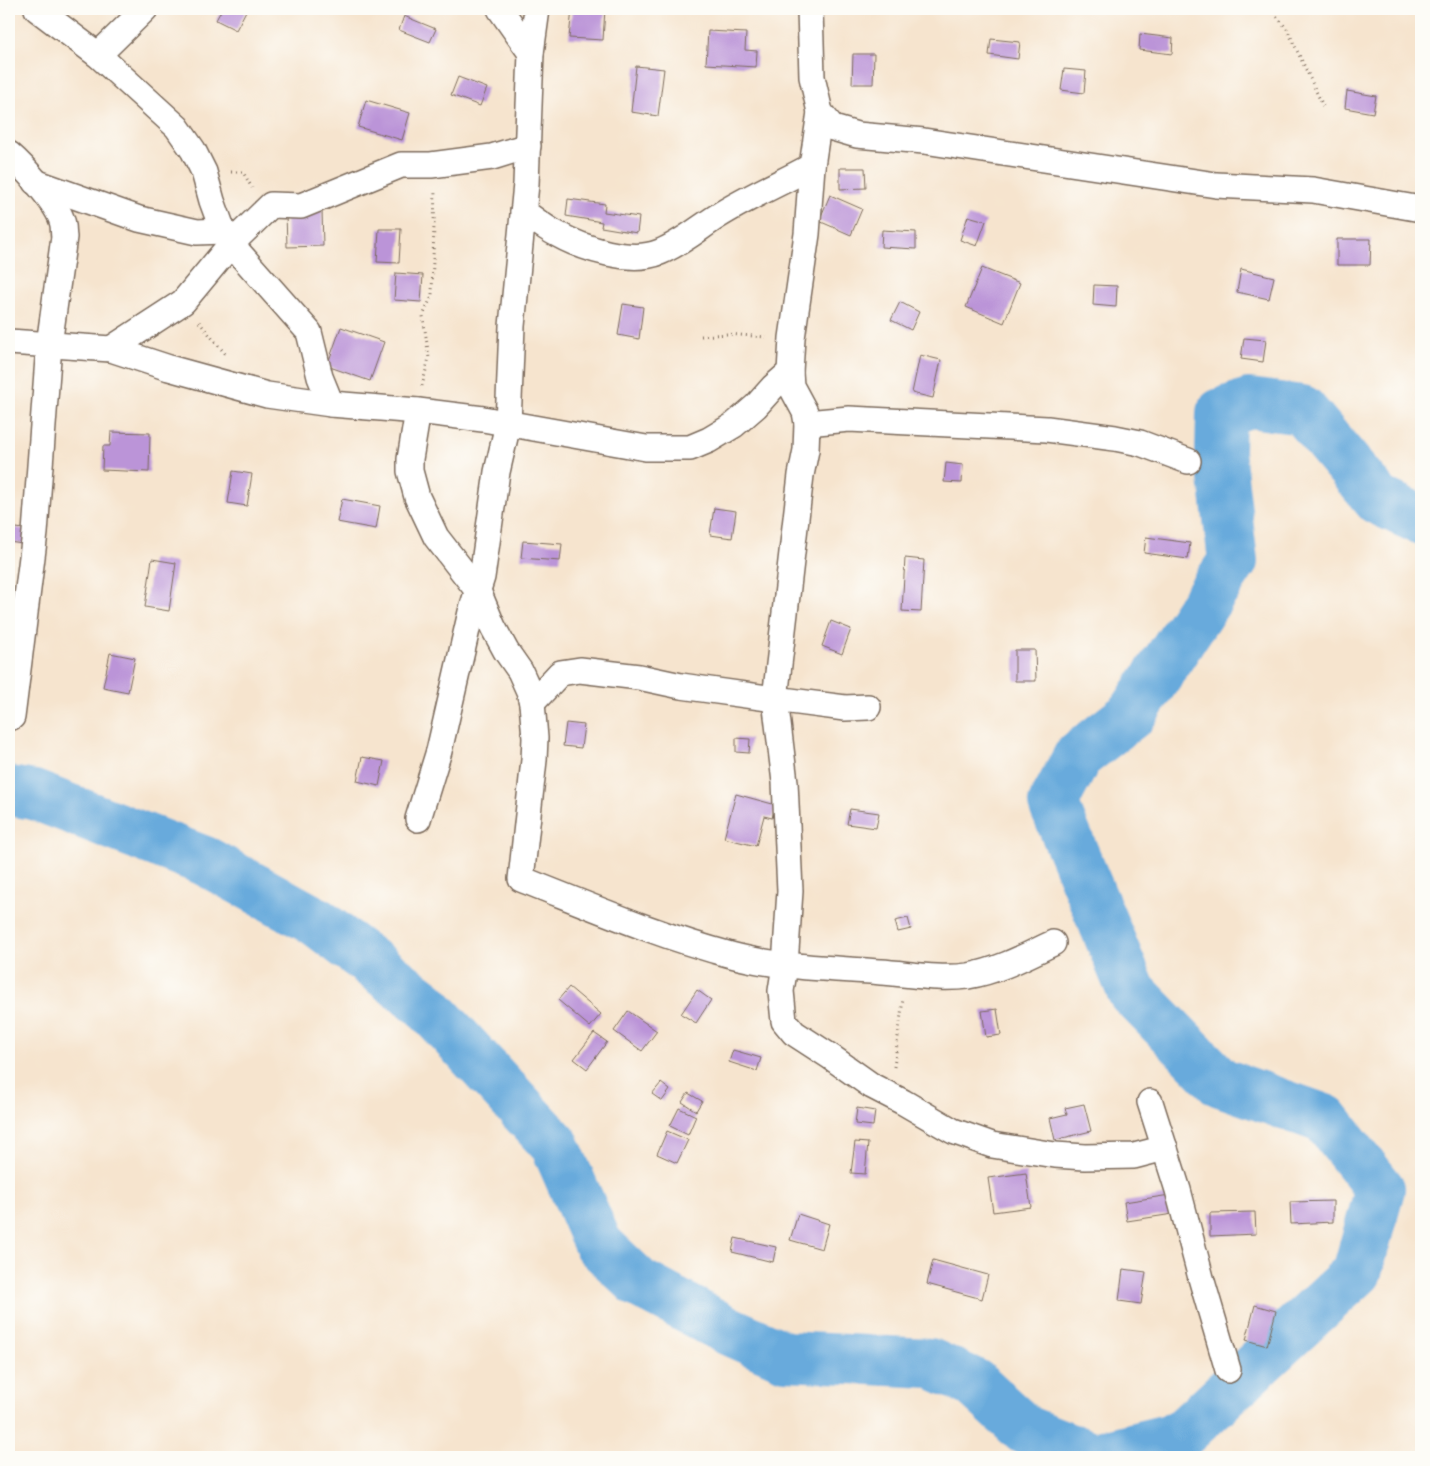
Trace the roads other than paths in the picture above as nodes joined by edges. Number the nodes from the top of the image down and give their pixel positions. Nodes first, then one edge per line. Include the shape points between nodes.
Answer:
1 (37, 9) edge
2 (145, 9) edge
3 (500, 9) edge
4 (537, 9) edge
5 (810, 9) edge
6 (531, 53) junction
7 (98, 55) junction
8 (820, 112) junction
9 (528, 146) junction
10 (9, 154) edge
11 (812, 166) junction
12 (35, 182) junction
13 (1421, 209) edge
14 (522, 211) junction
15 (227, 237) junction
16 (9, 342) edge
17 (49, 345) junction
18 (111, 349) junction
19 (790, 372) junction
20 (419, 402) junction
21 (331, 404) junction
22 (807, 423) junction
23 (508, 424) junction
24 (1188, 461) dead end
25 (478, 591) junction
26 (775, 699) junction
27 (532, 702) junction
28 (868, 707) dead end
29 (12, 716) dead end
30 (418, 819) dead end
31 (1053, 943) dead end
32 (785, 964) junction
33 (1150, 1102) dead end
34 (1165, 1148) junction
35 (1228, 1370) dead end

1 - 7 street
2 - 7 street
3 - 6 street
4 - 6 street
5 - 8 street via 812,77
6 - 9 street
7 - 15 street via 177,127 204,172
8 - 11 street
8 - 13 street via 833,128 857,135 924,141 1216,185 1313,190
9 - 14 street
9 - 15 street via 492,157 431,165 401,165 301,206 271,205
10 - 12 street
11 - 14 street via 755,194 658,253 631,256 604,252 558,235
11 - 19 street
12 - 15 street via 139,219
12 - 17 street via 62,220 64,237
14 - 23 street
15 - 18 street via 183,302
15 - 21 street via 309,332 320,378
16 - 17 street
17 - 18 street
17 - 29 street via 35,534
18 - 21 street via 267,395
19 - 22 street via 791,386 805,412
19 - 23 street via 734,425 690,448 646,448
20 - 21 street
20 - 23 street
20 - 25 street via 410,459 418,497 436,537
22 - 24 street via 849,419 1046,429 1140,443
22 - 26 street
23 - 25 street
25 - 27 street via 506,651 520,671
25 - 30 street via 439,751
26 - 27 street via 580,670 560,673
26 - 28 street via 845,708
26 - 32 street via 785,782 790,891
27 - 32 street via 534,760 521,879 673,937 732,955
31 - 32 street via 1021,959 968,976 935,978
32 - 34 street via 781,991 784,1021 794,1033 872,1086 954,1131 992,1145 1055,1155 1134,1156
33 - 34 street
34 - 35 street

